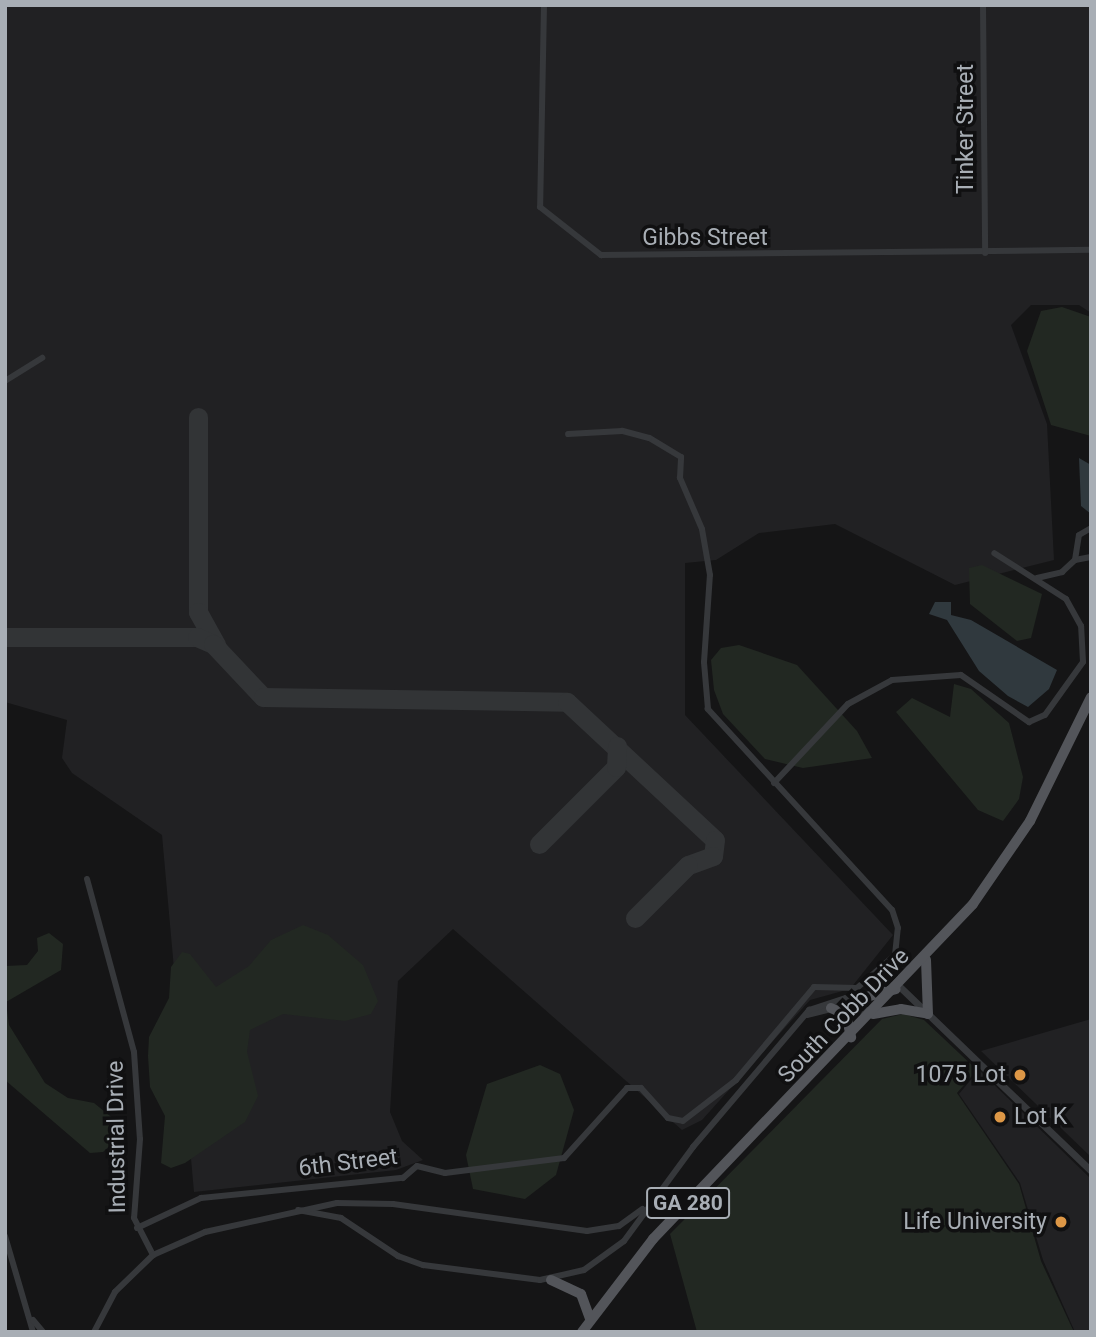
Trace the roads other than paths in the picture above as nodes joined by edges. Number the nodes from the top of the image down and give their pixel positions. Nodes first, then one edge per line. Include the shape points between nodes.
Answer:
1 (544, 5) edge
2 (983, 5) edge
3 (1091, 250) edge
4 (985, 253) junction
5 (42, 358) dead end
6 (5, 382) edge
7 (568, 434) dead end
8 (1091, 528) edge
9 (994, 552) dead end
10 (1091, 558) edge
11 (1075, 560) junction
12 (1037, 578) junction
13 (1091, 697) edge
14 (774, 783) junction
15 (88, 880) dead end
16 (926, 960) junction
17 (900, 988) junction
18 (855, 1000) junction
19 (831, 1008) junction
20 (873, 1014) junction
21 (928, 1014) junction
22 (805, 1016) junction
23 (851, 1037) junction
24 (1091, 1171) edge
25 (648, 1204) junction
26 (298, 1210) junction
27 (137, 1228) junction
28 (5, 1236) edge
29 (153, 1255) junction
30 (551, 1280) junction
31 (31, 1318) junction
32 (590, 1320) junction
33 (93, 1330) edge
34 (33, 1332) edge
35 (43, 1332) edge
36 (582, 1332) edge

1 - 4 street, Gibbs Street via 540,206 601,256
2 - 4 street, Tinker Street
3 - 4 street, Gibbs Street
5 - 6 street
7 - 14 street via 622,430 681,457 680,478 702,529 710,575 705,699 717,722
8 - 11 street via 1079,535
9 - 12 street
10 - 11 street
11 - 12 street via 1056,576
12 - 14 street via 1074,609 1086,643 1079,669 1038,722 961,675 892,680 848,704
13 - 16 main road, South Cobb Drive / GA 280 via 1018,842
14 - 27 street, 6th Street via 892,911 898,928 895,955 857,988 814,987 701,1111 672,1121 641,1088 627,1088 564,1158 445,1173 417,1166 403,1178 201,1198
15 - 27 street, Industrial Drive via 135,1052
16 - 17 main road, South Cobb Drive / GA 280
16 - 21 main road
17 - 18 main road
17 - 20 main road, South Cobb Drive / GA 280
17 - 21 street
18 - 20 street
18 - 22 street via 829,1000
19 - 20 street
19 - 22 street
19 - 23 main road via 846,1015
20 - 21 main road via 901,1009
20 - 23 main road, South Cobb Drive / GA 280
21 - 24 street
22 - 25 street
23 - 32 main road, South Cobb Drive / GA 280 via 653,1239
25 - 26 street via 619,1226 587,1231 393,1204
25 - 30 street via 610,1254
26 - 29 street via 205,1232
26 - 30 street via 341,1218 412,1262
27 - 29 street, Industrial Drive
28 - 31 street
29 - 33 street via 115,1293
30 - 32 main road via 581,1294
31 - 34 street
31 - 35 street
32 - 36 main road, South Cobb Drive / GA 280

